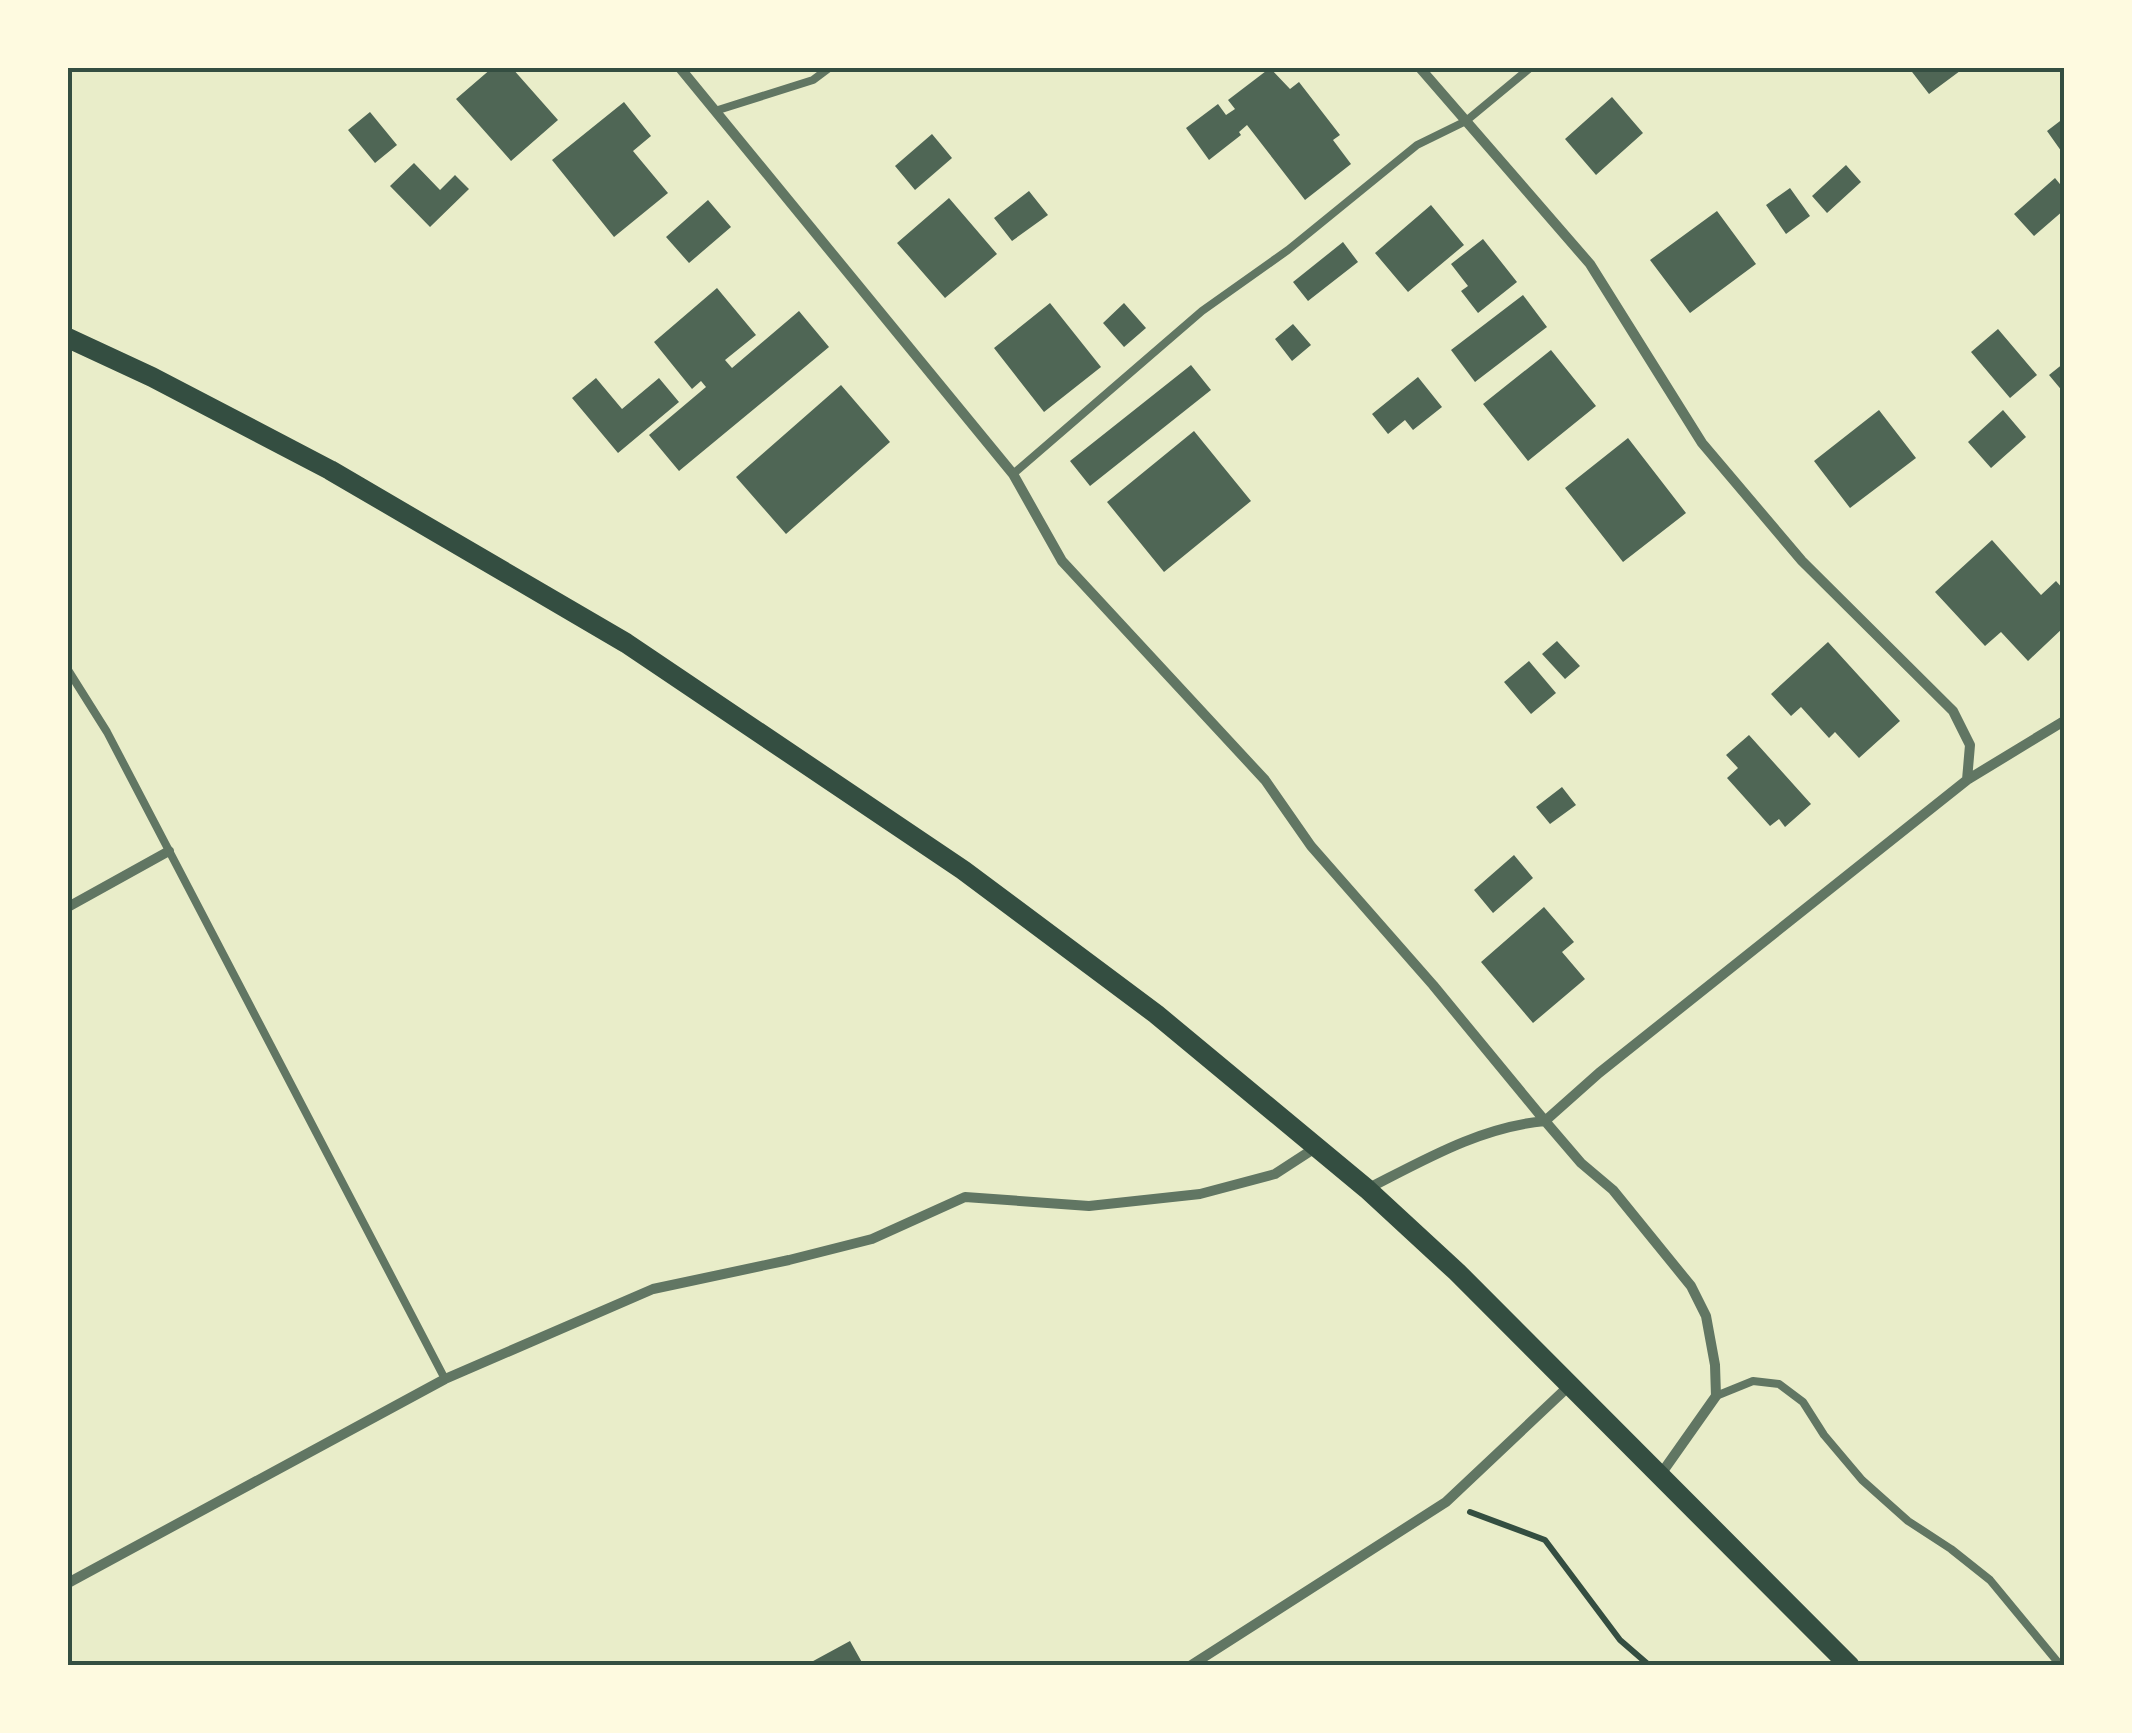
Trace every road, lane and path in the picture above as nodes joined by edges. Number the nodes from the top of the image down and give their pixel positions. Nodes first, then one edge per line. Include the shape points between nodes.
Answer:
1 (680, 68) edge
2 (829, 68) edge
3 (1420, 68) edge
4 (1530, 68) edge
5 (716, 111) junction
6 (1466, 122) junction
7 (68, 338) edge
8 (1013, 474) junction
9 (68, 670) edge
10 (2064, 721) edge
11 (1967, 780) junction
12 (169, 851) junction
13 (68, 907) edge
14 (1544, 1120) junction
15 (1316, 1148) junction
16 (1367, 1189) junction
17 (444, 1379) junction
18 (1570, 1385) junction
19 (1716, 1396) junction
20 (1661, 1474) junction
21 (1446, 1502) junction
22 (68, 1583) edge
23 (1190, 1666) edge
24 (1650, 1666) edge
25 (1850, 1666) edge
26 (2061, 1666) edge

1 - 5 street
2 - 5 lane via 813,80
3 - 6 street
4 - 6 lane
5 - 8 street
6 - 8 lane via 1417,145 1202,311
6 - 11 street via 1590,264 1702,443 1802,561 1952,711 1970,745
7 - 15 main road via 330,470 626,643 963,870 1156,1014
8 - 14 street via 1062,561 1264,780 1311,846
9 - 12 lane
10 - 11 street
11 - 14 street
12 - 13 street
12 - 17 lane
14 - 16 street via 1449,1147
14 - 19 street via 1613,1190 1691,1286 1706,1316
15 - 16 main road
15 - 17 street via 1275,1174 1200,1194 1089,1206 965,1196 872,1239 653,1289
16 - 18 main road
17 - 22 street
18 - 20 main road
18 - 21 street
19 - 20 street
19 - 26 lane via 1753,1380 1779,1384 1803,1402 1862,1480 1990,1580
20 - 25 main road
21 - 23 street
21 - 24 path via 1545,1540 1620,1640

